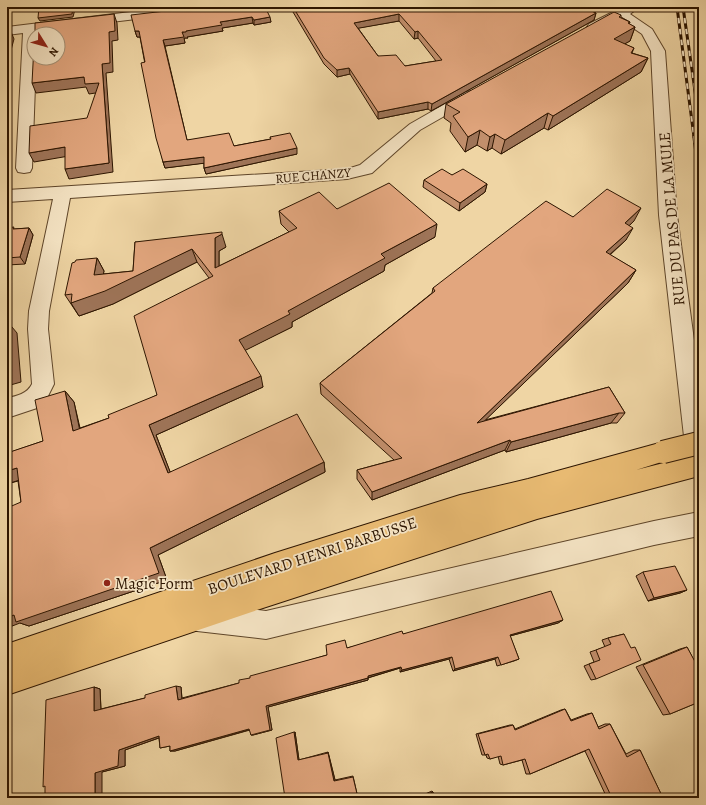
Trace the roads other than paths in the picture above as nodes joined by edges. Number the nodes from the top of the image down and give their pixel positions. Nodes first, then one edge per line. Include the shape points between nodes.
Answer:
1 (203, 7) edge
2 (628, 11) edge
3 (46, 26) edge
4 (26, 29) edge
5 (7, 31) edge
6 (582, 33) edge
7 (28, 66) edge
8 (481, 90) edge
9 (24, 168) dead end
10 (63, 192) junction
11 (7, 196) edge
12 (7, 408) edge
13 (699, 443) edge
14 (668, 461) junction
15 (699, 464) edge
16 (699, 524) edge
17 (197, 617) junction
18 (7, 658) edge
19 (7, 681) edge

1 - 3 street
2 - 6 street
2 - 15 street, RUE DU PAS DE LA MULE via 658,51 668,215
4 - 5 street
7 - 9 street
8 - 10 street, RUE CHANZY via 415,127 366,169 347,174
10 - 11 street, RUE CHANZY
10 - 12 street via 39,311 43,384 32,401
13 - 14 main road, BOULEVARD HENRI BARBUSSE, bridge
14 - 15 main road, BOULEVARD HENRI BARBUSSE
14 - 17 main road, BOULEVARD HENRI BARBUSSE
14 - 18 main road, BOULEVARD HENRI BARBUSSE via 460,507 275,566
16 - 17 street, BOULEVARD HENRI BARBUSSE via 654,532 266,625
17 - 19 main road, BOULEVARD HENRI BARBUSSE

